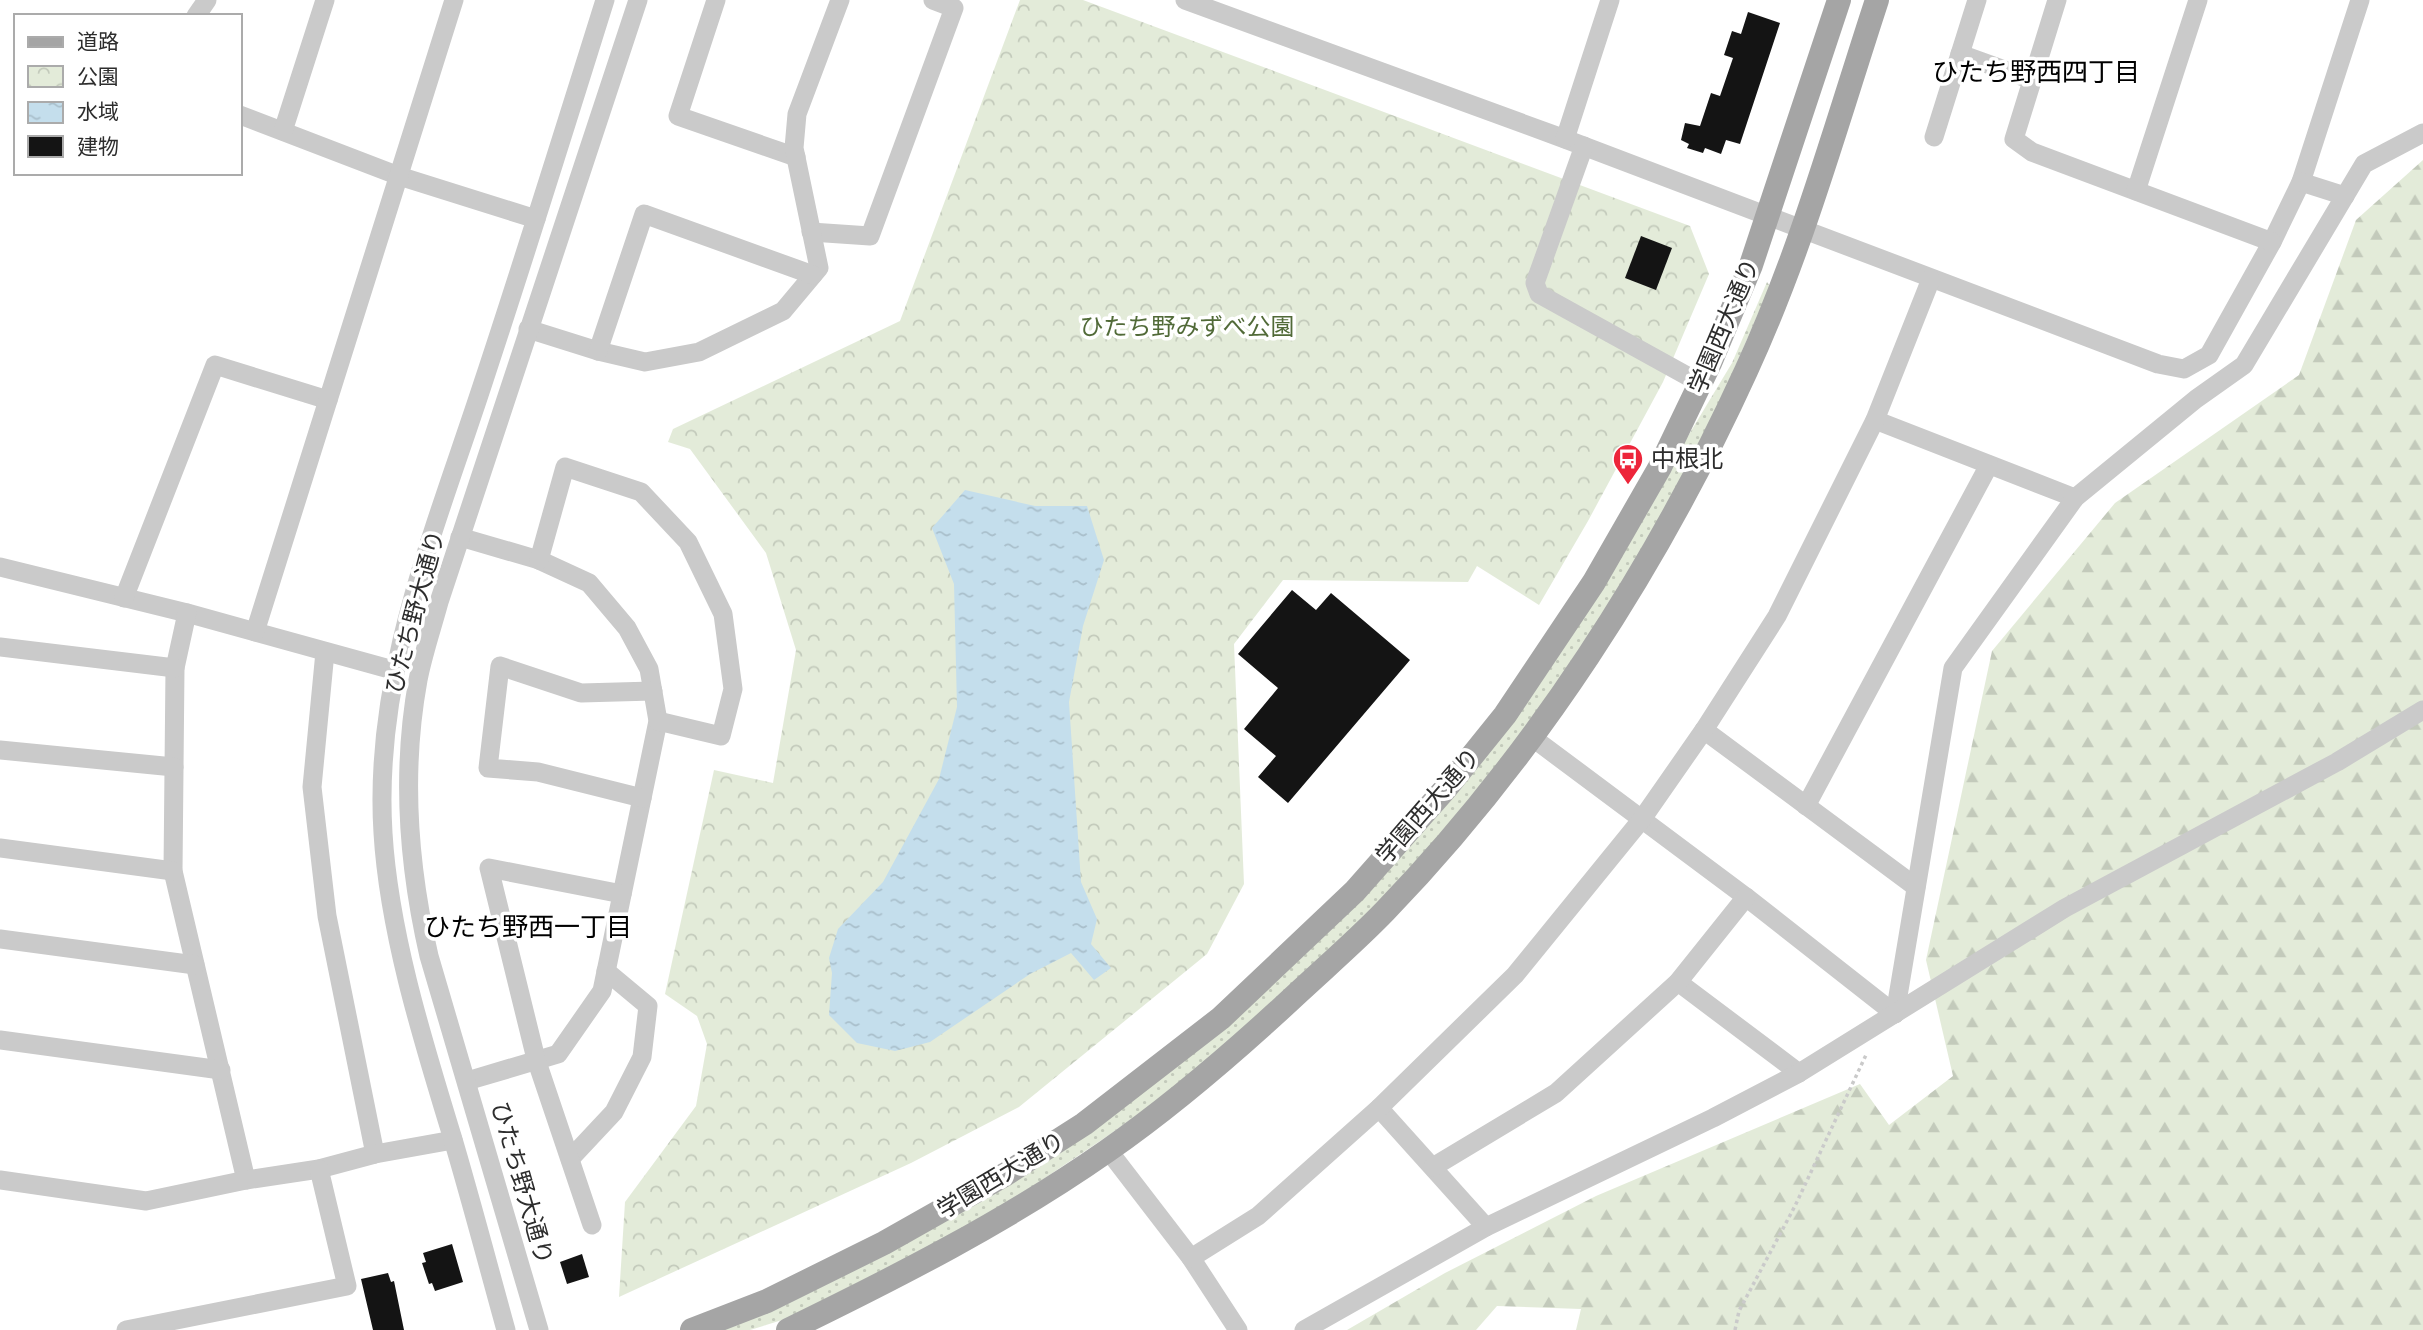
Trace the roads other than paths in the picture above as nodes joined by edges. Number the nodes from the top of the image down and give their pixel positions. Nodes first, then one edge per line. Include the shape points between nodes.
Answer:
1 (325, 0) edge
2 (454, 0) edge
3 (605, 0) edge
4 (638, 0) edge
5 (716, 0) edge
6 (840, 0) edge
7 (933, 0) edge
8 (1185, 0) edge
9 (1610, 0) edge
10 (1839, 0) edge
11 (1877, 0) edge
12 (1977, 0) edge
13 (2057, 0) edge
14 (2197, 0) edge
15 (2360, 0) edge
16 (1236, 9) edge
17 (1960, 54) junction
18 (2032, 80) junction
19 (242, 116) edge
20 (283, 131) junction
21 (2423, 133) edge
22 (1934, 137) dead end
23 (1574, 143) junction
24 (796, 157) junction
25 (398, 176) junction
26 (2301, 182) junction
27 (2136, 191) junction
28 (2345, 196) junction
29 (1769, 217) junction
30 (536, 219) junction
31 (1801, 229) junction
32 (811, 232) junction
33 (2272, 242) junction
34 (813, 275) junction
35 (1931, 279) junction
36 (528, 329) junction
37 (598, 351) junction
38 (1700, 383) junction
39 (328, 400) junction
40 (1875, 420) junction
41 (1989, 465) junction
42 (2075, 498) junction
43 (460, 537) junction
44 (539, 560) junction
45 (0, 567) edge
46 (124, 598) junction
47 (187, 613) junction
48 (255, 632) junction
49 (0, 646) edge
50 (325, 652) junction
51 (175, 668) junction
52 (393, 670) junction
53 (653, 691) junction
54 (2423, 710) edge
55 (658, 721) junction
56 (1703, 730) junction
57 (1533, 738) junction
58 (0, 750) edge
59 (174, 767) junction
60 (642, 797) junction
61 (1806, 806) junction
62 (1642, 819) junction
63 (0, 848) edge
64 (173, 871) junction
65 (1916, 887) junction
66 (622, 894) junction
67 (1746, 897) junction
68 (0, 939) edge
69 (195, 965) junction
70 (606, 971) junction
71 (1678, 982) junction
72 (1888, 1018) junction
73 (0, 1040) edge
74 (536, 1059) junction
75 (221, 1070) junction
76 (1799, 1073) junction
77 (467, 1080) junction
78 (1379, 1108) junction
79 (453, 1140) junction
80 (1108, 1150) junction
81 (375, 1154) junction
82 (570, 1159) junction
83 (1433, 1167) junction
84 (319, 1169) junction
85 (0, 1180) edge
86 (246, 1180) junction
87 (592, 1226) dead end
88 (1486, 1227) junction
89 (1191, 1258) junction
90 (126, 1330) edge
91 (506, 1330) edge
92 (539, 1330) edge
93 (692, 1330) edge
94 (788, 1330) edge
95 (1238, 1330) edge
96 (1304, 1330) edge

1 - 20 street
2 - 25 street
3 - 30 street, ひたち野大通り
4 - 36 street, ひたち野大通り
5 - 24 street via 678,116
6 - 24 street via 797,114
7 - 32 street via 954,8 870,236
8 - 16 street
9 - 23 street
10 - 29 main road, 学園西大通り
11 - 31 main road, 学園西大通り
12 - 17 street
13 - 18 street
14 - 27 street
15 - 26 street
16 - 23 street
17 - 18 street
17 - 22 street
18 - 27 street via 2014,139 2032,152
19 - 20 street
20 - 25 street
21 - 28 street via 2364,164
23 - 29 street
23 - 38 street via 1535,284 1539,294
24 - 32 street
25 - 30 street
25 - 39 street
26 - 28 street
26 - 33 street
27 - 33 street
28 - 42 street via 2244,365
29 - 31 street
29 - 38 main road, 学園西大通り
30 - 52 street, ひたち野大通り
31 - 35 street
31 - 57 main road, 学園西大通り via 1747,369 1693,482 1623,601
32 - 34 street via 819,268
33 - 35 street via 2209,355 2184,369 2158,364
34 - 37 street via 783,311 699,352 645,362
34 - 37 street via 644,214
35 - 40 street
36 - 37 street
36 - 43 street, ひたち野大通り
38 - 93 main road, 学園西大通り via 1660,467 1594,582 1505,715 1355,891 1221,1018 1084,1124 1006,1174 884,1243 767,1301
39 - 46 street via 215,365
39 - 48 street
40 - 41 street
40 - 56 street via 1777,616
41 - 42 street
41 - 61 street
42 - 65 street via 1953,668
43 - 44 street
43 - 77 street, ひたち野大通り via 418,678 407,782 420,916
44 - 53 street via 589,583 627,628 649,669
44 - 55 street via 565,467 641,492 688,542 723,614 733,689 721,736
45 - 46 street
46 - 47 street
47 - 48 street
47 - 51 street
48 - 50 street
49 - 51 street
50 - 52 street
50 - 81 street via 312,788 327,916
51 - 59 street
52 - 79 street, ひたち野大通り via 382,748 386,871 403,959
53 - 55 street
53 - 60 street via 581,693 500,666 488,768 537,772
54 - 72 street via 2337,762 2066,908
55 - 60 street
56 - 61 street
56 - 62 street
57 - 62 street
57 - 80 main road, 学園西大通り via 1384,912 1244,1043
58 - 59 street
59 - 64 street
60 - 66 street
61 - 65 street
62 - 67 street
62 - 78 street via 1515,975
63 - 64 street
64 - 69 street
65 - 72 street
66 - 70 street
66 - 74 street via 489,868
67 - 71 street
67 - 72 street
68 - 69 street
69 - 75 street
70 - 74 street via 602,991 558,1054
70 - 82 street via 648,1006 642,1057 614,1112
71 - 76 street
71 - 83 street via 1556,1093
72 - 76 street
73 - 75 street
74 - 77 street
74 - 82 street
75 - 86 street
76 - 88 street
77 - 92 street, ひたち野大通り
78 - 83 street
78 - 89 street via 1258,1216
79 - 81 street
79 - 91 street, ひたち野大通り
80 - 89 street
80 - 94 main road, 学園西大通り via 903,1274
81 - 84 street
82 - 87 street
83 - 88 street
84 - 86 street
84 - 90 street via 347,1286
85 - 86 street via 146,1201
88 - 96 street
89 - 95 street

